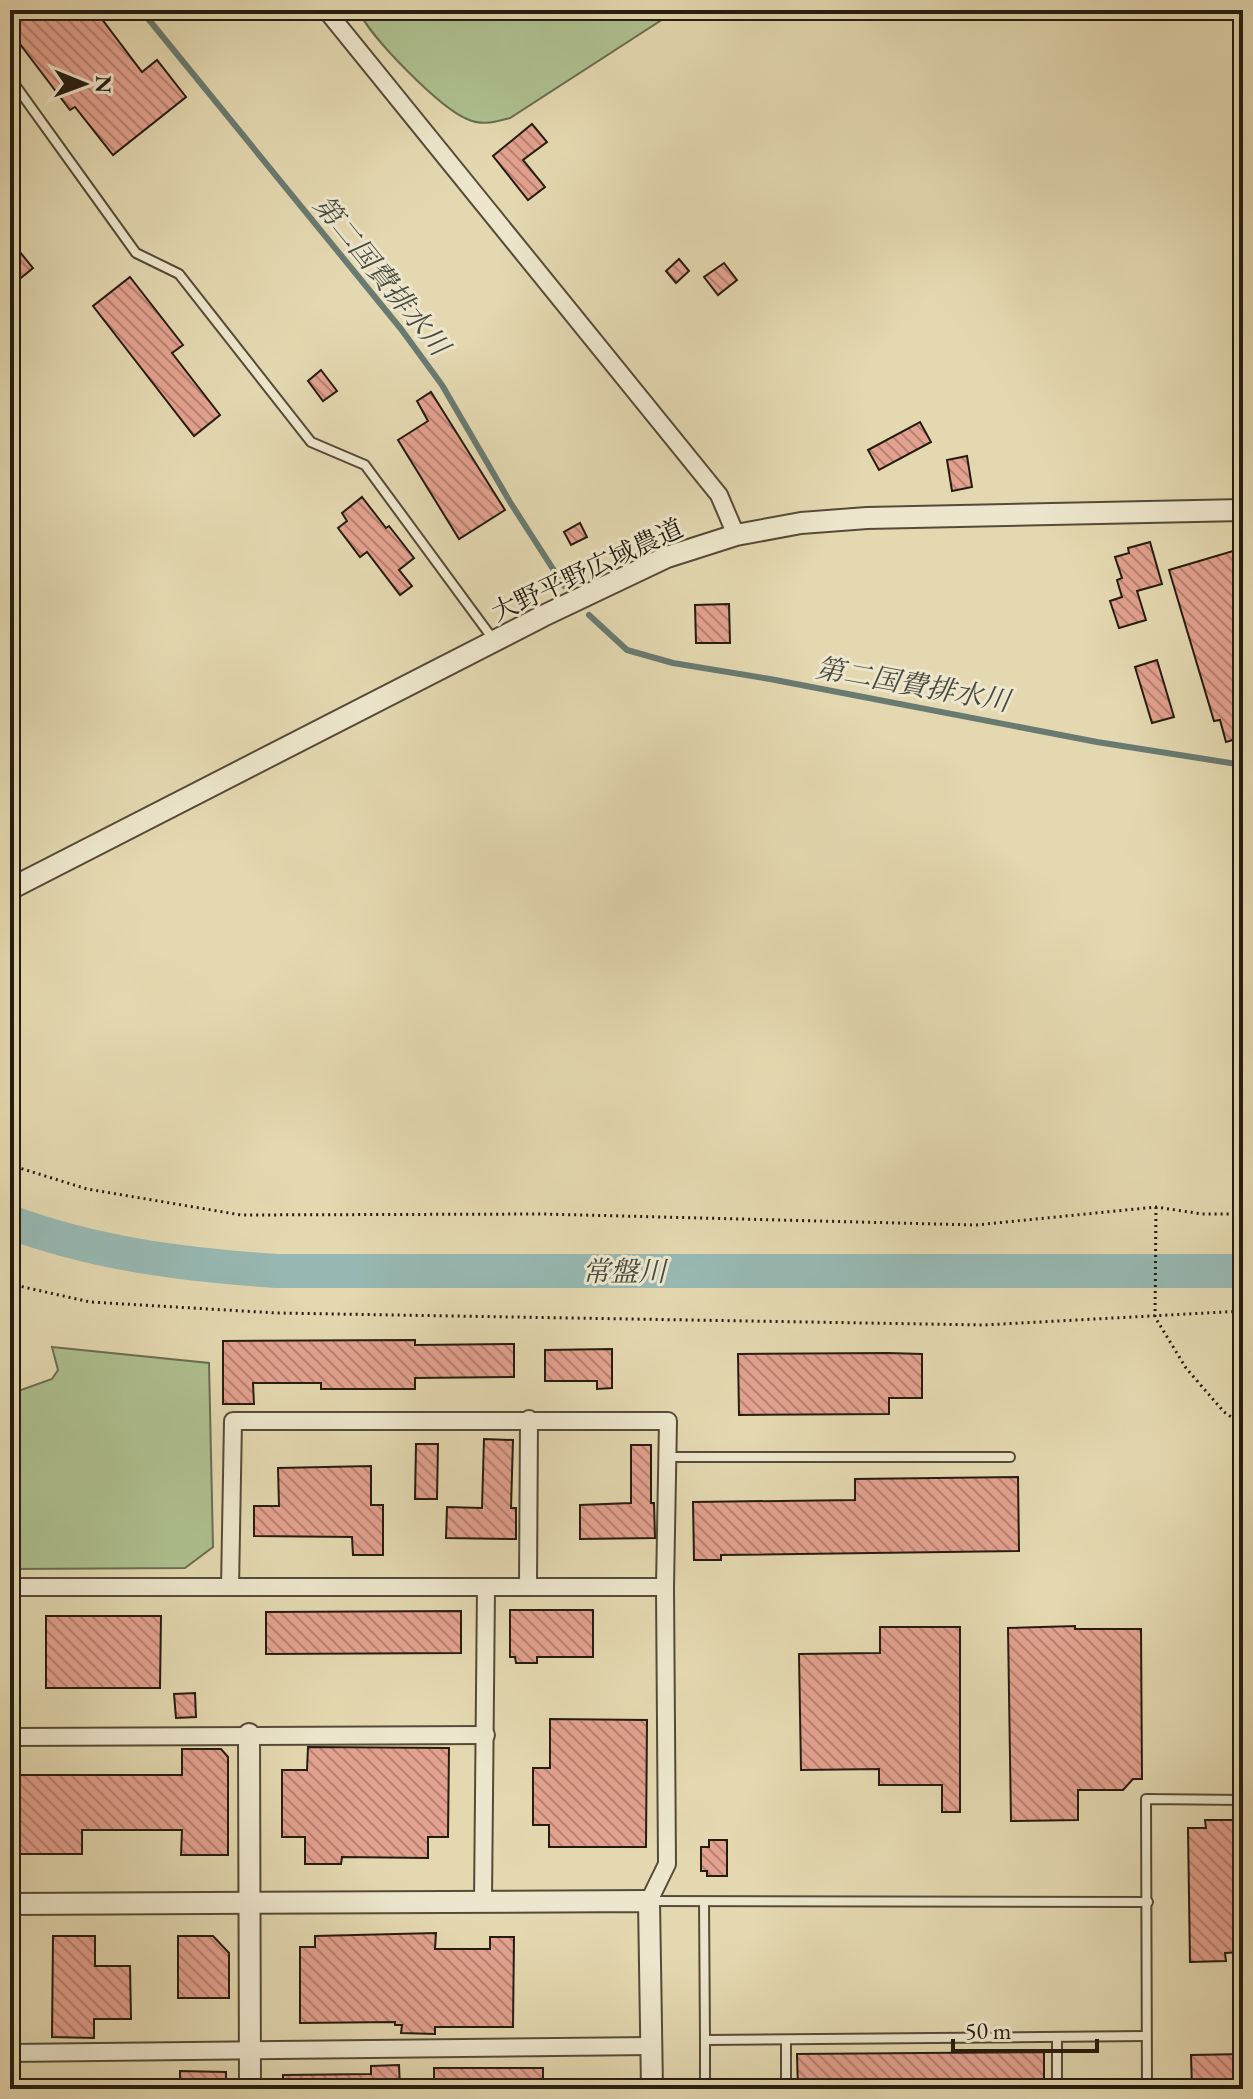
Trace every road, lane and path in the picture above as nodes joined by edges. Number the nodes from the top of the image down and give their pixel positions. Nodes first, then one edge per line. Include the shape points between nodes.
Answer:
1 (326, 10) edge
2 (10, 78) edge
3 (1243, 510) edge
4 (736, 535) junction
5 (494, 641) junction
6 (10, 889) edge
7 (10, 1165) edge
8 (1156, 1207) junction
9 (1243, 1214) edge
10 (10, 1284) edge
11 (1243, 1311) edge
12 (1155, 1317) junction
13 (529, 1419) junction
14 (1243, 1425) edge
15 (668, 1457) junction
16 (1010, 1457) dead end
17 (10, 1587) edge
18 (230, 1587) junction
19 (486, 1587) junction
20 (528, 1587) junction
21 (665, 1587) junction
22 (249, 1734) junction
23 (486, 1735) junction
24 (10, 1737) edge
25 (1243, 1800) edge
26 (483, 1901) junction
27 (649, 1901) junction
28 (704, 1902) junction
29 (1148, 1902) junction
30 (250, 1903) junction
31 (10, 1904) edge
32 (1146, 2036) junction
33 (1057, 2037) junction
34 (705, 2040) junction
35 (786, 2041) junction
36 (652, 2046) junction
37 (250, 2052) junction
38 (10, 2053) edge
39 (250, 2089) edge
40 (652, 2089) edge
41 (705, 2089) edge
42 (786, 2089) edge
43 (1057, 2089) edge
44 (1147, 2089) edge

1 - 4 street via 719,495
2 - 5 lane via 136,253 179,274 311,442 365,465
3 - 4 street, 大野平野広域農道 via 867,518
4 - 5 street, 大野平野広域農道 via 667,557
5 - 6 street, 大野平野広域農道
7 - 8 path via 87,1189 241,1215 543,1214 976,1225
8 - 9 path
8 - 12 path
10 - 12 path via 90,1302 277,1313 984,1325
11 - 12 path
12 - 14 path via 1186,1368 1224,1412
13 - 15 street via 668,1421
13 - 18 street via 233,1421
13 - 20 street
15 - 16 lane
15 - 21 street
17 - 18 street
18 - 19 street
19 - 20 street
19 - 23 street
20 - 21 street
21 - 27 street via 667,1864
22 - 23 street
22 - 24 street
22 - 30 street
23 - 26 street
25 - 29 lane via 1146,1799
26 - 27 street
26 - 30 street
27 - 28 lane
27 - 36 street
28 - 29 lane
28 - 34 lane
29 - 32 lane
30 - 31 street
30 - 37 street
32 - 33 lane
32 - 44 lane
33 - 35 lane
33 - 43 lane
34 - 35 lane
34 - 41 lane
35 - 42 lane
36 - 37 street
36 - 40 street
37 - 38 street
37 - 39 street

